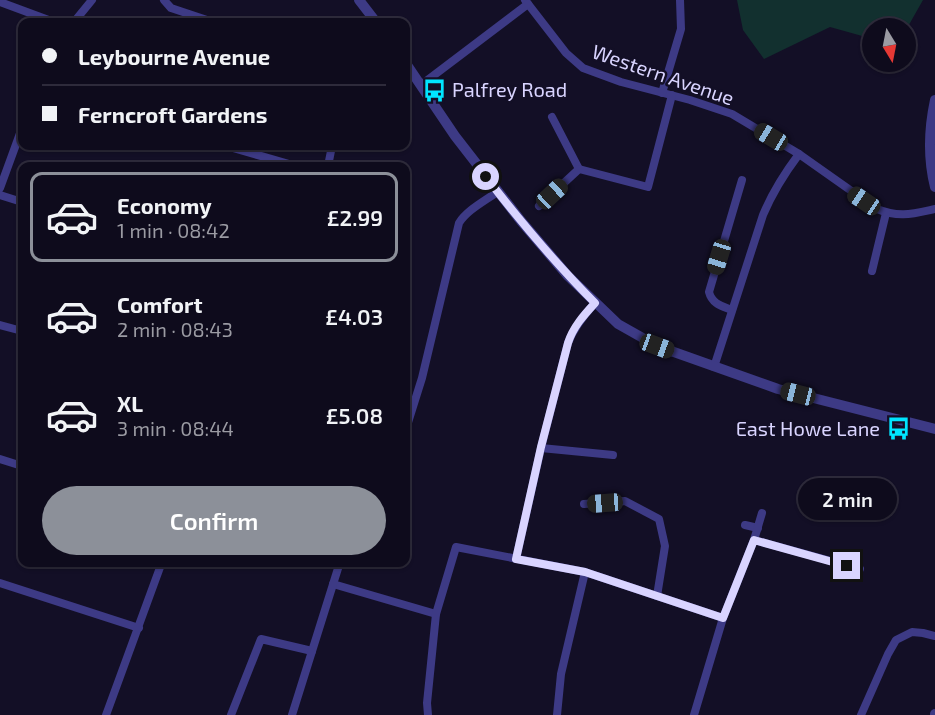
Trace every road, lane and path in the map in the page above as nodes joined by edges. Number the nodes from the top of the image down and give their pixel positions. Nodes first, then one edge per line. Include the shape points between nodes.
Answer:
1 (92, 0) edge
2 (164, 0) edge
3 (359, 0) edge
4 (680, 0) edge
5 (0, 2) edge
6 (527, 2) edge
7 (43, 18) edge
8 (77, 18) edge
9 (201, 18) edge
10 (373, 18) edge
11 (410, 69) edge
12 (421, 85) junction
13 (662, 93) junction
14 (672, 95) junction
15 (935, 100) edge
16 (552, 117) dead end
17 (18, 139) edge
18 (240, 150) edge
19 (800, 154) junction
20 (282, 162) edge
21 (579, 169) junction
22 (742, 180) dead end
23 (935, 187) edge
24 (0, 188) edge
25 (497, 192) junction
26 (0, 195) edge
27 (18, 201) edge
28 (539, 206) dead end
29 (935, 209) edge
30 (886, 213) junction
31 (872, 271) dead end
32 (595, 303) junction
33 (732, 310) junction
34 (0, 325) edge
35 (18, 330) edge
36 (714, 367) junction
37 (410, 416) edge
38 (935, 429) edge
39 (541, 447) junction
40 (613, 455) dead end
41 (0, 459) edge
42 (18, 465) edge
43 (584, 504) dead end
44 (762, 513) dead end
45 (745, 525) dead end
46 (758, 528) junction
47 (754, 540) junction
48 (850, 554) dead end
49 (516, 559) junction
50 (847, 566) junction
51 (160, 567) edge
52 (338, 567) edge
53 (860, 569) dead end
54 (585, 572) junction
55 (0, 583) edge
56 (333, 584) junction
57 (657, 596) junction
58 (436, 614) junction
59 (723, 618) junction
60 (139, 628) junction
61 (935, 636) edge
62 (312, 651) junction
63 (106, 715) edge
64 (231, 715) edge
65 (292, 715) edge
66 (428, 715) edge
67 (557, 715) edge
68 (694, 715) edge
69 (861, 715) edge

1 - 8 street
2 - 9 street via 171,8
3 - 10 street
4 - 13 street via 681,29
5 - 7 street
6 - 12 street
6 - 13 street, Western Avenue via 566,53 583,68
11 - 12 street
12 - 25 street
13 - 14 street, Western Avenue
14 - 19 street, Western Avenue via 732,114
14 - 21 street via 648,187
15 - 23 street via 930,129
16 - 21 street
17 - 24 street
18 - 20 street
19 - 30 street, Western Avenue
19 - 33 street via 772,194
21 - 28 street
22 - 33 street via 709,292 716,303
25 - 32 street
25 - 37 street via 459,223
26 - 27 street
29 - 30 street via 901,215
30 - 31 street
32 - 36 street via 618,324 657,346
32 - 39 street via 571,333
33 - 36 street
34 - 35 street
36 - 38 street via 778,389
39 - 40 street
39 - 49 street
41 - 42 street
43 - 57 street via 626,501 659,519 665,546
44 - 46 street
45 - 46 street
46 - 47 street
47 - 50 street
47 - 59 street
48 - 50 street
49 - 54 street
49 - 58 street via 456,547
50 - 53 street
51 - 60 street
52 - 56 street
54 - 57 street
54 - 67 street via 561,674
55 - 60 street
56 - 58 street
56 - 62 street
57 - 59 street
58 - 66 street
59 - 68 street
60 - 63 street
61 - 69 street via 912,632 896,640
62 - 64 street via 261,639
62 - 65 street

